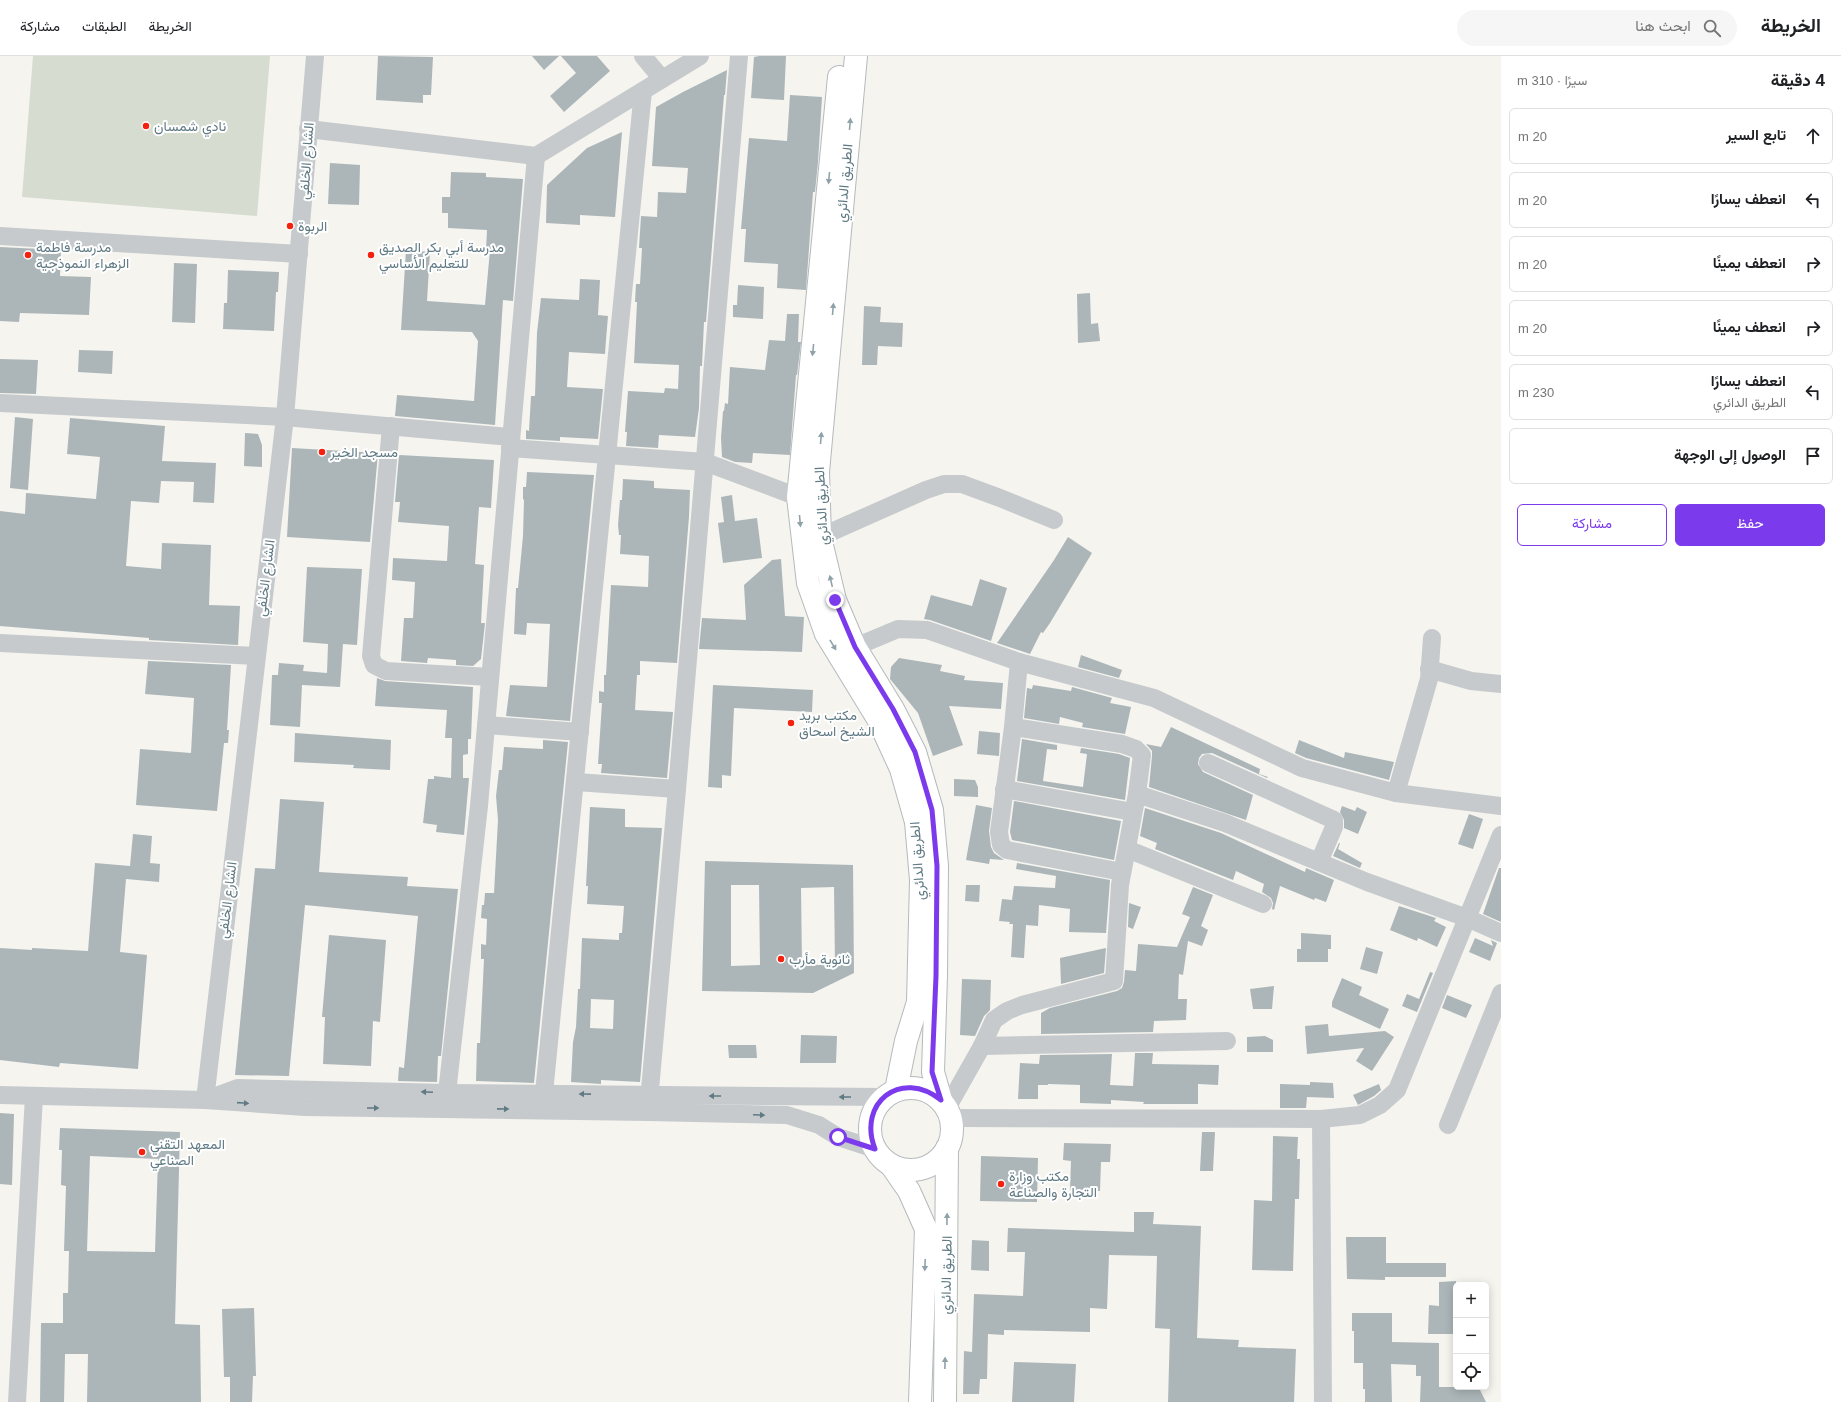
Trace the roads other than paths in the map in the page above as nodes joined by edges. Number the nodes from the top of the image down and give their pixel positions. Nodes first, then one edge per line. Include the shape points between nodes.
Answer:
1 (315, 56) edge
2 (643, 56) edge
3 (700, 56) edge
4 (739, 56) edge
5 (841, 56) edge
6 (856, 56) edge
7 (662, 79) junction
8 (643, 91) junction
9 (308, 129) junction
10 (536, 156) junction
11 (0, 236) edge
12 (299, 254) junction
13 (0, 403) edge
14 (285, 417) junction
15 (391, 426) junction
16 (510, 442) junction
17 (607, 455) junction
18 (705, 462) junction
19 (798, 497) junction
20 (1054, 520) dead end
21 (820, 537) junction
22 (1432, 638) dead end
23 (0, 643) edge
24 (855, 647) junction
25 (256, 656) junction
26 (1019, 662) junction
27 (1429, 669) junction
28 (490, 677) junction
29 (1501, 684) edge
30 (486, 725) junction
31 (1013, 727) junction
32 (580, 732) junction
33 (1208, 763) dead end
34 (576, 782) junction
35 (677, 789) junction
36 (1004, 789) junction
37 (1396, 793) junction
38 (1137, 794) junction
39 (1501, 806) edge
40 (1133, 812) junction
41 (1501, 835) edge
42 (1127, 849) junction
43 (1319, 862) junction
44 (1122, 872) junction
45 (1263, 904) dead end
46 (1467, 918) junction
47 (1501, 933) edge
48 (1501, 993) edge
49 (1227, 1041) dead end
50 (982, 1046) junction
51 (304, 1089) junction
52 (544, 1093) junction
53 (890, 1093) junction
54 (0, 1095) edge
55 (34, 1096) junction
56 (205, 1100) junction
57 (447, 1101) junction
58 (649, 1104) junction
59 (305, 1108) junction
60 (946, 1108) junction
61 (1321, 1119) junction
62 (1448, 1125) dead end
63 (947, 1148) junction
64 (875, 1149) junction
65 (891, 1165) junction
66 (17, 1402) edge
67 (920, 1402) edge
68 (945, 1402) edge
69 (1323, 1402) edge

1 - 9 street, الشارع الخلفي
2 - 7 street
3 - 7 street
4 - 18 street
5 -> 19 main road, الطريق الدائري
21 -> 6 main road, الطريق الدائري via 818,472
7 - 8 street
8 - 10 street
8 - 17 street
9 - 10 street
9 - 12 street, الشارع الخلفي
10 - 16 street
11 - 12 street
12 - 14 street, الشارع الخلفي
13 - 14 street
14 - 15 street
14 - 25 street, الشارع الخلفي
15 - 16 street
15 - 28 street via 371,656 374,665 386,671
16 - 17 street
16 - 28 street
17 - 18 street
17 - 32 street
18 - 19 street
18 - 35 street
19 -> 53 main road, الطريق الدائري via 808,583 826,634 878,719 901,769 916,822 921,880 918,1002
20 - 21 street via 962,484 944,484
24 -> 21 main road, الطريق الدائري via 835,600
22 - 27 street
23 - 25 street
24 - 26 street via 898,629 927,630
24 - 60 main road, الطريق الدائري via 893,709 915,752 932,810 937,866 932,1072
25 - 56 street, الشارع الخلفي
26 - 31 street
26 - 37 street via 1154,698 1302,768
27 - 29 street via 1471,681
27 - 37 street
28 - 30 street
30 - 32 street
30 - 57 street
31 - 36 street
31 - 38 street via 1122,744 1136,749 1142,755
32 - 34 street
33 - 43 street via 1334,820 1334,827
34 - 35 street
34 - 52 street
35 - 58 street
36 - 40 street
36 - 44 street via 999,840 1007,850
37 - 39 street
38 - 40 street
38 - 43 street via 1225,823
40 - 42 street
41 - 46 street
42 - 44 street
42 - 45 street
43 - 46 street
44 - 50 street via 1114,981 1007,1011 994,1020
46 - 47 street
46 - 61 street via 1397,1090 1380,1105 1360,1115
48 - 62 street
49 - 50 street
50 - 60 street
51 - 56 street via 238,1088
57 -> 51 street
51 - 59 street
52 - 57 street
58 -> 52 street
53 -> 58 street
53 - 60 main road via 905,1088 924,1089
53 - 64 main road via 877,1105 872,1116 870,1127
54 - 55 street
55 - 56 street
55 - 66 street
56 -> 59 street
57 -> 58 street
59 -> 57 street
58 -> 64 street via 787,1116
60 - 61 street
60 - 63 main road via 951,1138
61 - 69 street
63 - 65 main road via 933,1164 923,1168 912,1170
68 -> 63 main road, الطريق الدائري
64 - 65 main road
65 -> 67 main road, الطريق الدائري via 909,1191 926,1229

